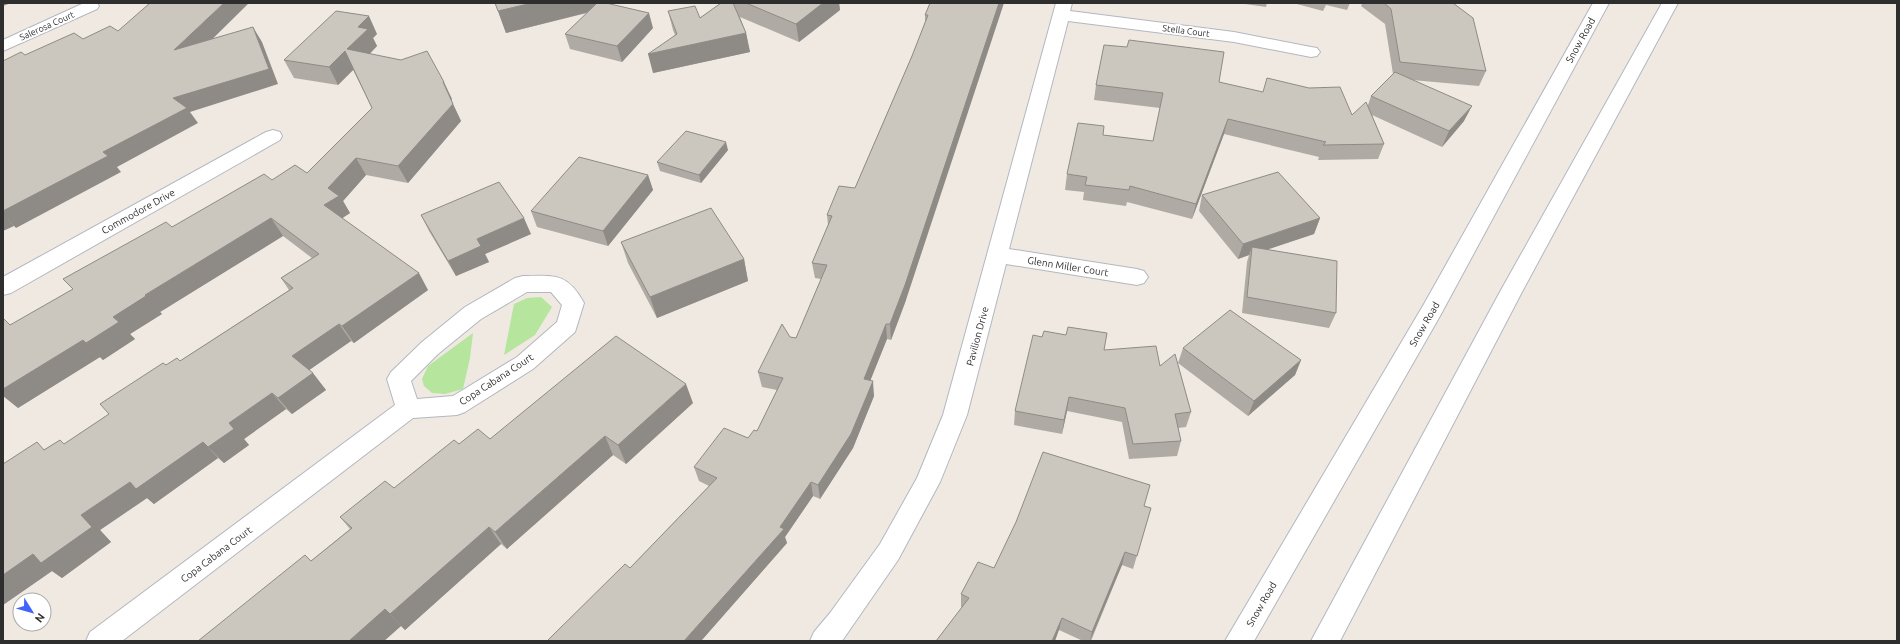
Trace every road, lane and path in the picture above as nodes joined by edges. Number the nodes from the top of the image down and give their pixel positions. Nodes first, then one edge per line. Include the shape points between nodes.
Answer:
1 (1601, 3) edge
2 (1670, 3) edge
3 (91, 6) dead end
4 (1063, 9) edge
5 (3, 46) edge
6 (1311, 52) dead end
7 (273, 136) dead end
8 (999, 255) junction
9 (1137, 277) dead end
10 (3, 287) edge
11 (408, 409) junction
12 (100, 641) edge
13 (824, 641) edge
14 (1239, 641) edge
15 (1325, 641) edge

1 - 14 street, Snow Road via 1432,310
2 - 15 street via 1512,290
3 - 5 street, Salerosa Court
4 - 6 street, Stella Court
4 - 8 street, Pavilion Drive
7 - 10 street, Commodore Drive
8 - 9 street, Glenn Miller Court
8 - 13 street, Pavilion Drive via 955,415 928,482 889,552
11 - 11 street, Copa Cabana Court via 457,405 526,363 567,326 573,303 556,284 523,284 473,313 430,348 399,379
11 - 12 street, Copa Cabana Court

